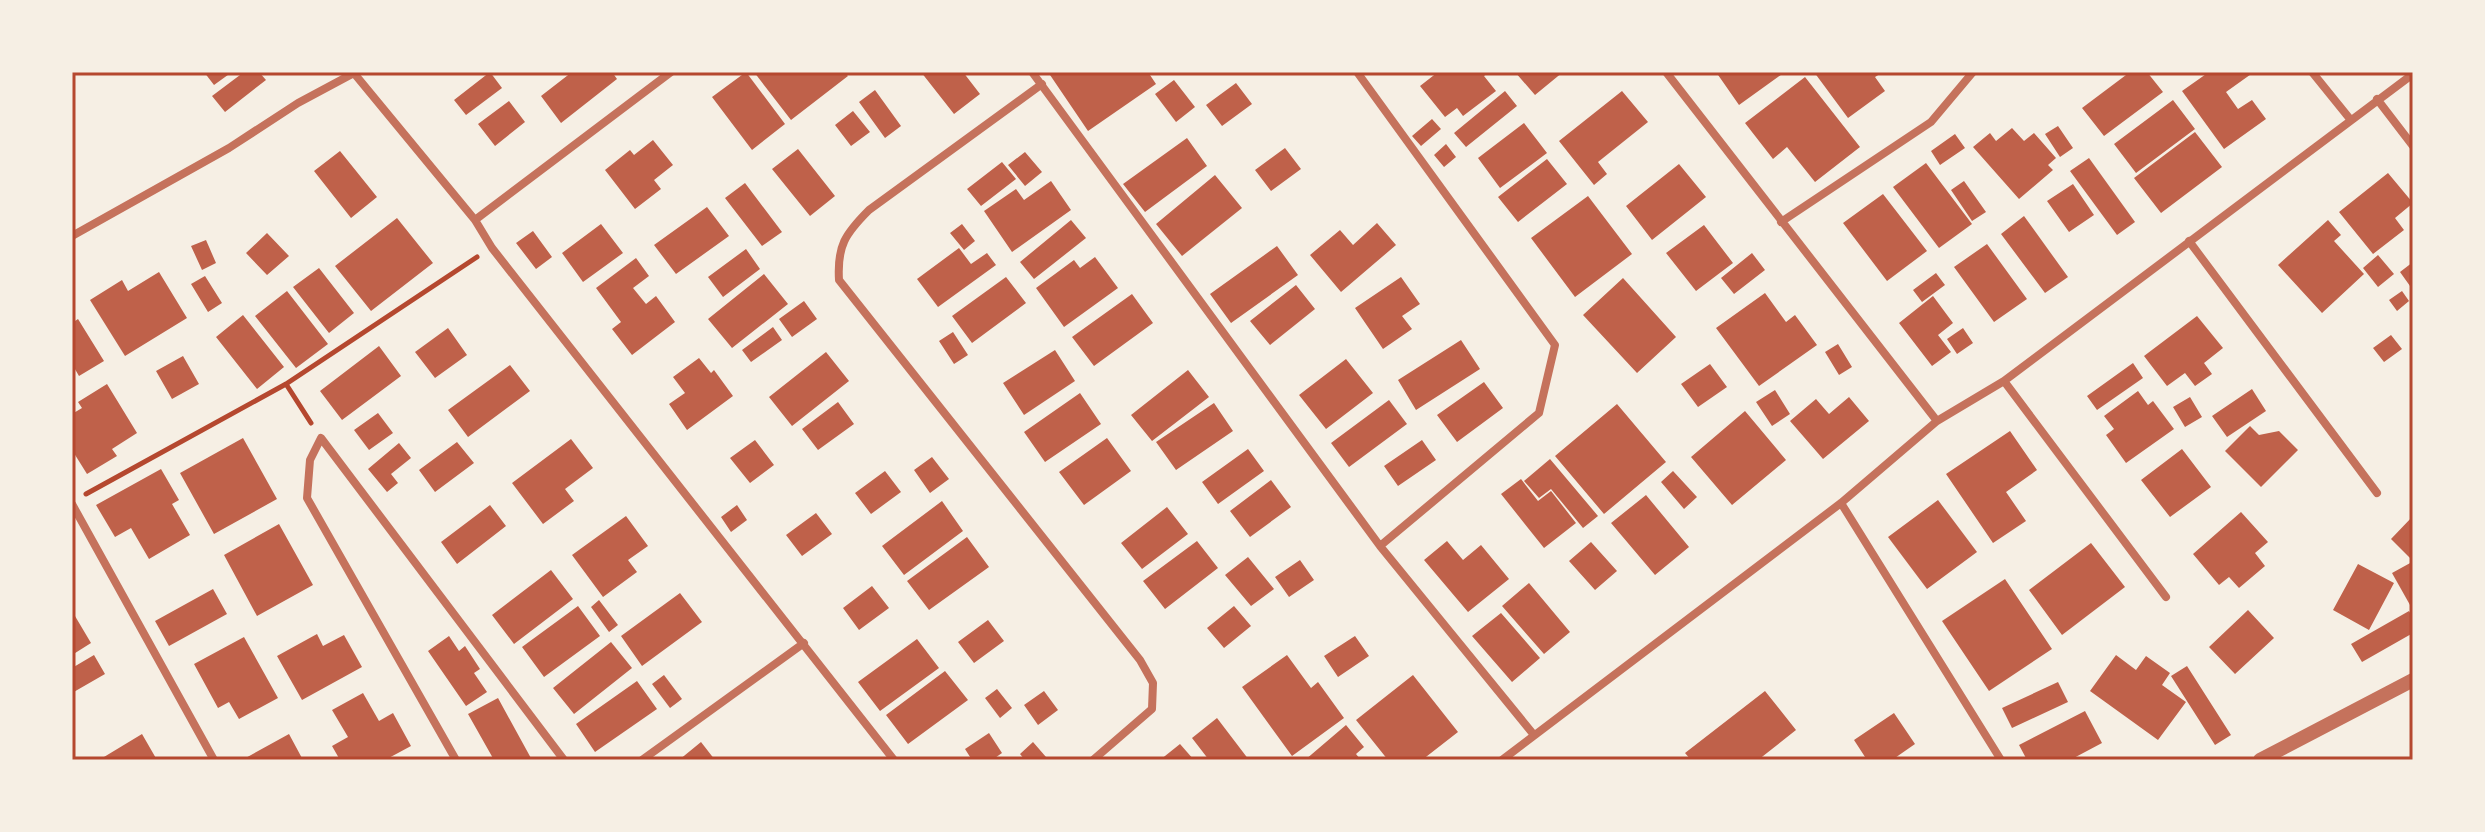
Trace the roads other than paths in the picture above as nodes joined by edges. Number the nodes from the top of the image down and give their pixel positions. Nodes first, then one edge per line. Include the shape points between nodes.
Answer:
1 (671, 72) edge
2 (1032, 72) edge
3 (1357, 72) edge
4 (1666, 72) edge
5 (1973, 72) edge
6 (2312, 72) edge
7 (354, 73) edge
8 (2413, 74) edge
9 (1042, 84) junction
10 (2377, 99) junction
11 (2350, 119) junction
12 (2413, 146) edge
13 (475, 220) junction
14 (1781, 222) junction
15 (72, 236) edge
16 (2189, 241) junction
17 (2004, 381) junction
18 (1937, 421) junction
19 (2377, 493) dead end
20 (1841, 503) junction
21 (72, 504) edge
22 (82, 523) junction
23 (72, 528) edge
24 (1380, 546) junction
25 (2166, 597) dead end
26 (804, 643) junction
27 (2413, 680) edge
28 (1534, 735) junction
29 (214, 760) edge
30 (456, 760) edge
31 (564, 760) edge
32 (642, 760) edge
33 (894, 760) edge
34 (1093, 760) edge
35 (1502, 760) edge
36 (2001, 760) edge
37 (2260, 760) edge

1 - 13 street
2 - 9 street
3 - 24 street via 1555,345 1539,413
4 - 14 street
5 - 14 street via 1931,122
6 - 11 street
7 - 13 street
7 - 15 street
8 - 10 street
9 - 24 street
9 - 34 street via 869,210 853,226 838,255 839,280 1153,683 1152,709
10 - 11 street
10 - 12 street
11 - 16 street
13 - 26 street
14 - 18 street
16 - 17 street
16 - 19 street
17 - 18 street
17 - 25 street
18 - 20 street
20 - 28 street
20 - 36 street
21 - 22 street
22 - 23 street
22 - 29 street
24 - 28 street
26 - 32 street
26 - 33 street
27 - 37 street
28 - 35 street
30 - 31 street via 307,498 310,460 321,438

